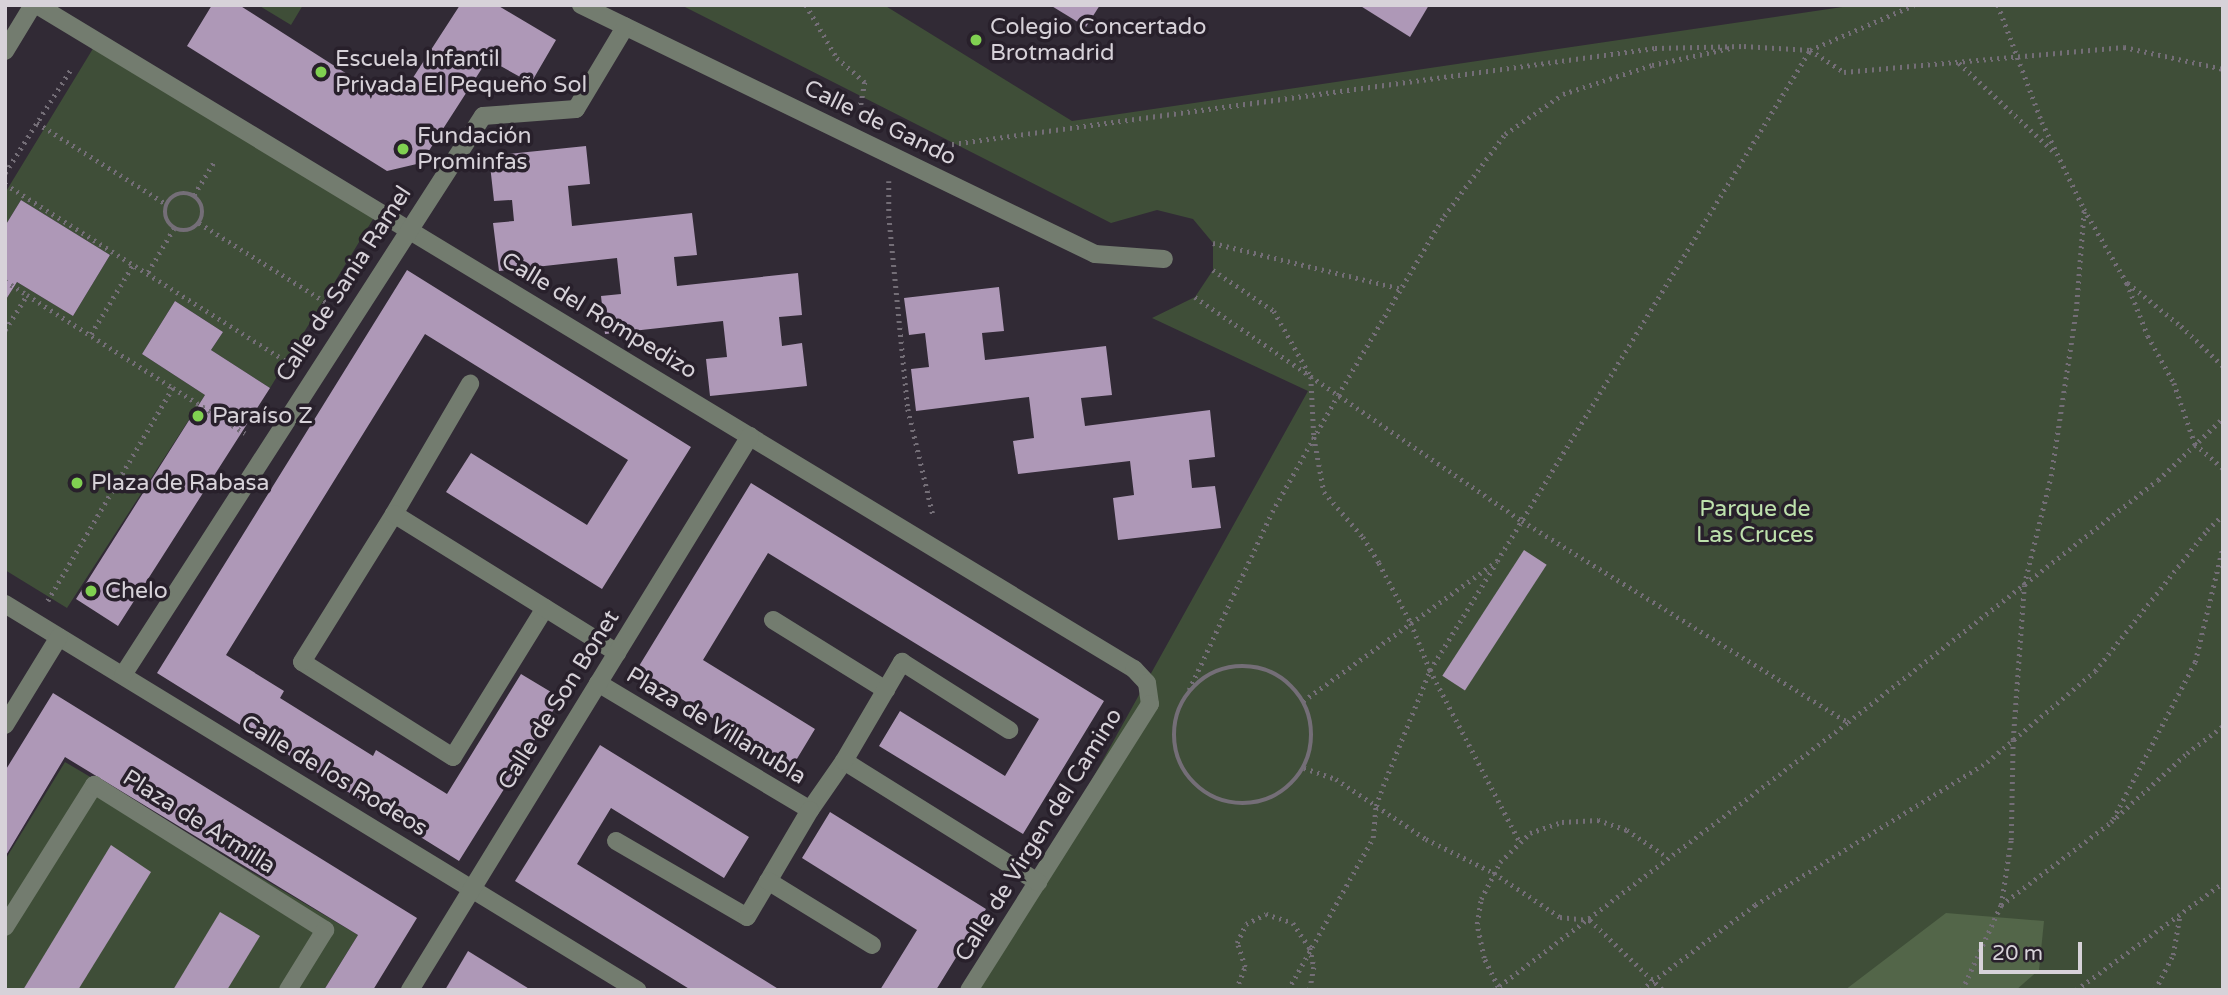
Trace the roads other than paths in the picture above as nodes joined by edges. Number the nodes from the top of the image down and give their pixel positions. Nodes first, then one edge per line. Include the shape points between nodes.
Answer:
1 (35, 5) edge
2 (581, 5) edge
3 (625, 27) junction
4 (5, 51) edge
5 (408, 229) junction
6 (1164, 259) dead end
7 (470, 384) dead end
8 (750, 436) junction
9 (394, 514) junction
10 (5, 604) edge
11 (545, 608) junction
12 (773, 620) dead end
13 (60, 637) junction
14 (617, 653) junction
15 (1134, 669) joint
16 (123, 675) junction
17 (598, 683) junction
18 (886, 690) junction
19 (5, 725) edge
20 (1009, 730) dead end
21 (844, 761) junction
22 (810, 810) junction
23 (616, 841) dead end
24 (768, 881) junction
25 (1038, 882) junction
26 (472, 889) junction
27 (5, 927) edge
28 (872, 945) dead end
29 (288, 990) edge
30 (410, 990) edge
31 (637, 990) edge
32 (970, 990) edge

1 - 4 street
1 - 5 street, Calle del Rompedizo
2 - 3 street, Calle de Gando
3 - 5 street, Calle de Sania Ramel via 576,109 483,116
3 - 6 street, Calle de Gando via 1095,254
5 - 8 street, Calle del Rompedizo
5 - 16 street, Calle de Sania Ramel
7 - 9 street
8 - 14 street, Calle de Son Bonet
8 - 15 street, Calle del Rompedizo
9 - 11 street
9 - 11 street via 302,662 453,757
10 - 13 street, Calle de los Rodeos
11 - 14 street
12 - 18 street
13 - 16 street, Calle de los Rodeos
13 - 19 street
14 - 17 street, Calle de Son Bonet
15 - 25 street, Calle de Virgen del Camino via 1147,683 1150,704
16 - 26 street, Calle de los Rodeos
17 - 22 street, Plaza de Villanubla
17 - 26 street, Calle de Son Bonet
18 - 20 street, Plaza de Villanubla via 902,662
18 - 21 street, Plaza de Villanubla
21 - 22 street, Plaza de Villanubla
21 - 25 street, Plaza de Villanubla
22 - 24 street, Plaza de Villanubla
23 - 24 street, Plaza de Villanubla via 747,917
24 - 28 street
25 - 32 street, Calle de Virgen del Camino
26 - 30 street, Calle de Son Bonet
26 - 31 street, Calle de los Rodeos
27 - 29 street, Plaza de Armilla via 94,785 325,930

